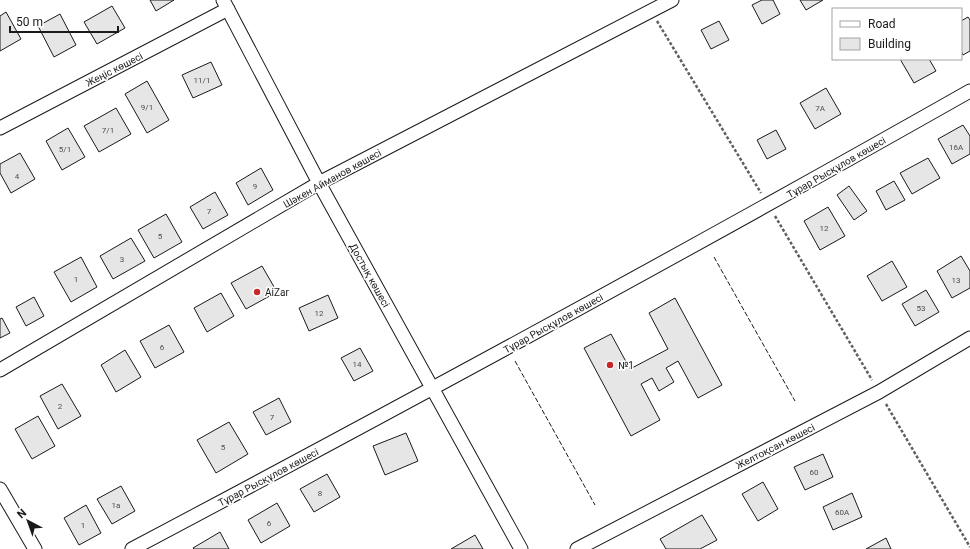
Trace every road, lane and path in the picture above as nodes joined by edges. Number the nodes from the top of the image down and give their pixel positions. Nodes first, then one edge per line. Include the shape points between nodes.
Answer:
1 (672, 0) edge
2 (225, 5) edge
3 (651, 11) junction
4 (970, 91) edge
5 (0, 128) edge
6 (319, 183) junction
7 (769, 205) junction
8 (970, 338) edge
9 (0, 370) edge
10 (433, 389) junction
11 (880, 392) junction
12 (0, 489) edge
13 (970, 547) edge
14 (35, 549) edge
15 (132, 549) edge
16 (521, 549) edge
17 (577, 549) edge

1 - 3 street, Шәкен Айманов көшесі
2 - 5 street, Жеңіс көшесі
2 - 6 street, Достық көшесі
3 - 6 street, Шәкен Айманов көшесі
3 - 7 path
4 - 7 street, Тұрар Рысқұлов көшесі
6 - 9 street, Шәкен Айманов көшесі
6 - 10 street, Достық көшесі
7 - 10 street, Тұрар Рысқұлов көшесі
7 - 11 path
8 - 11 street, Желтоқсан көшесі
10 - 15 street, Тұрар Рысқұлов көшесі
10 - 16 street, Достық көшесі
11 - 13 path
11 - 17 street, Желтоқсан көшесі
12 - 14 street

